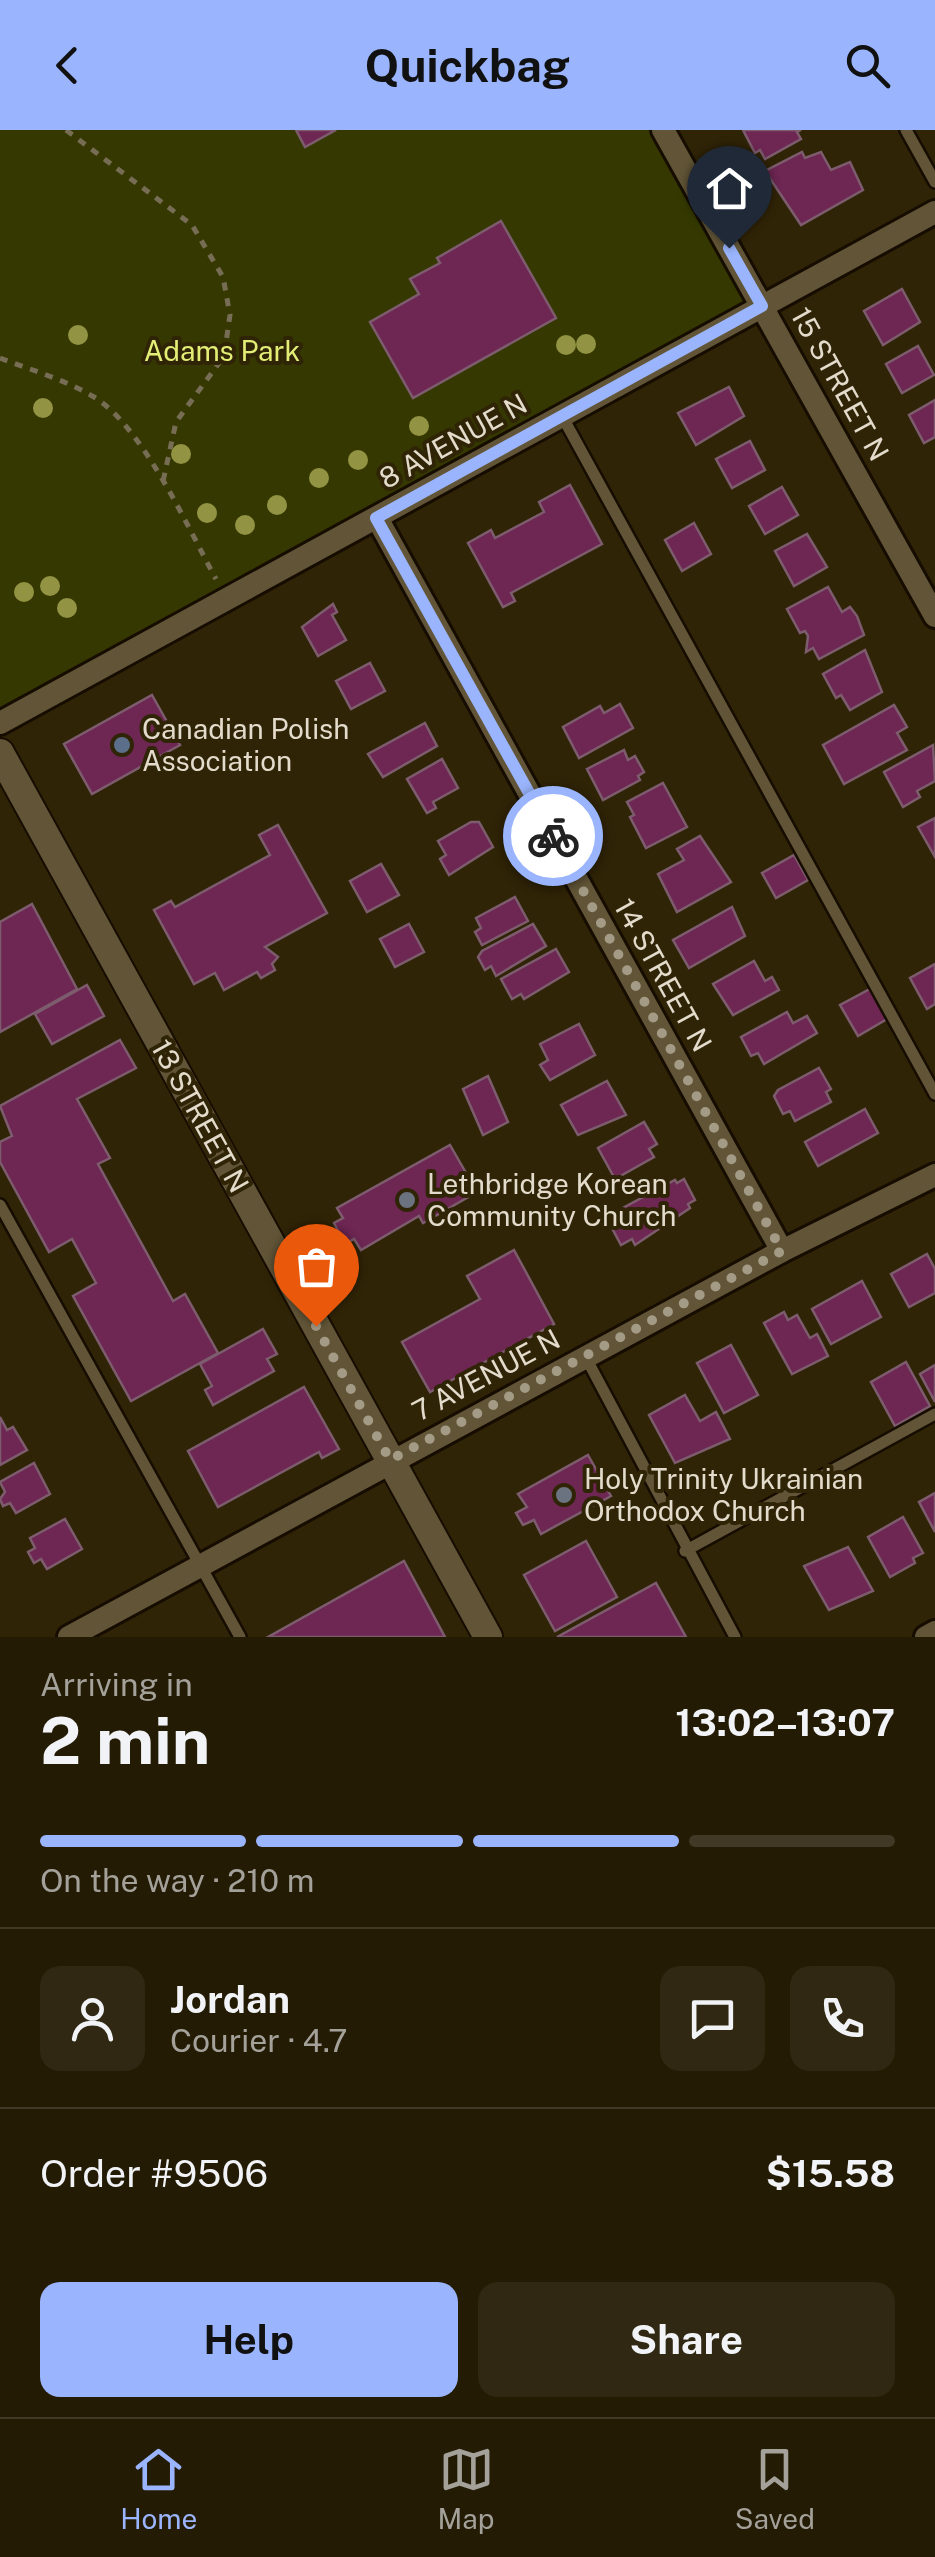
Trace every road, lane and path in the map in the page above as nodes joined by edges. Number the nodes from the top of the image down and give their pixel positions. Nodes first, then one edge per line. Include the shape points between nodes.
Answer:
1 (66, 130) edge
2 (663, 130) edge
3 (906, 130) edge
4 (935, 182) edge
5 (935, 212) edge
6 (762, 306) junction
7 (0, 358) edge
8 (562, 416) junction
9 (162, 486) junction
10 (376, 518) junction
11 (226, 599) junction
12 (935, 616) edge
13 (0, 723) edge
14 (0, 753) edge
15 (935, 1094) edge
16 (935, 1175) edge
17 (0, 1205) edge
18 (782, 1251) junction
19 (584, 1356) junction
20 (935, 1414) edge
21 (390, 1460) junction
22 (685, 1551) junction
23 (199, 1564) junction
24 (935, 1632) edge
25 (69, 1637) edge
26 (240, 1637) edge
27 (488, 1637) edge
28 (734, 1637) edge
29 (926, 1637) edge

1 - 9 path via 192,226 224,276 230,315 224,356 176,422
2 - 6 street, 15 STREET N
3 - 4 lane
5 - 6 street, 8 AVENUE N
6 - 8 street, 8 AVENUE N
6 - 12 street, 15 STREET N
7 - 9 path via 106,405
8 - 10 street, 8 AVENUE N
8 - 15 lane
9 - 11 path
10 - 11 street, 8 AVENUE N
10 - 18 street, 14 STREET N
11 - 13 street, 8 AVENUE N
14 - 21 street, 13 STREET N
16 - 18 street, 7 AVENUE N
17 - 23 lane
18 - 19 street, 7 AVENUE N
19 - 21 street, 7 AVENUE N
19 - 22 lane
20 - 22 lane
21 - 23 street, 7 AVENUE N
21 - 27 street, 13 STREET N
22 - 28 lane
23 - 25 street, 7 AVENUE N
23 - 26 lane
24 - 29 street

